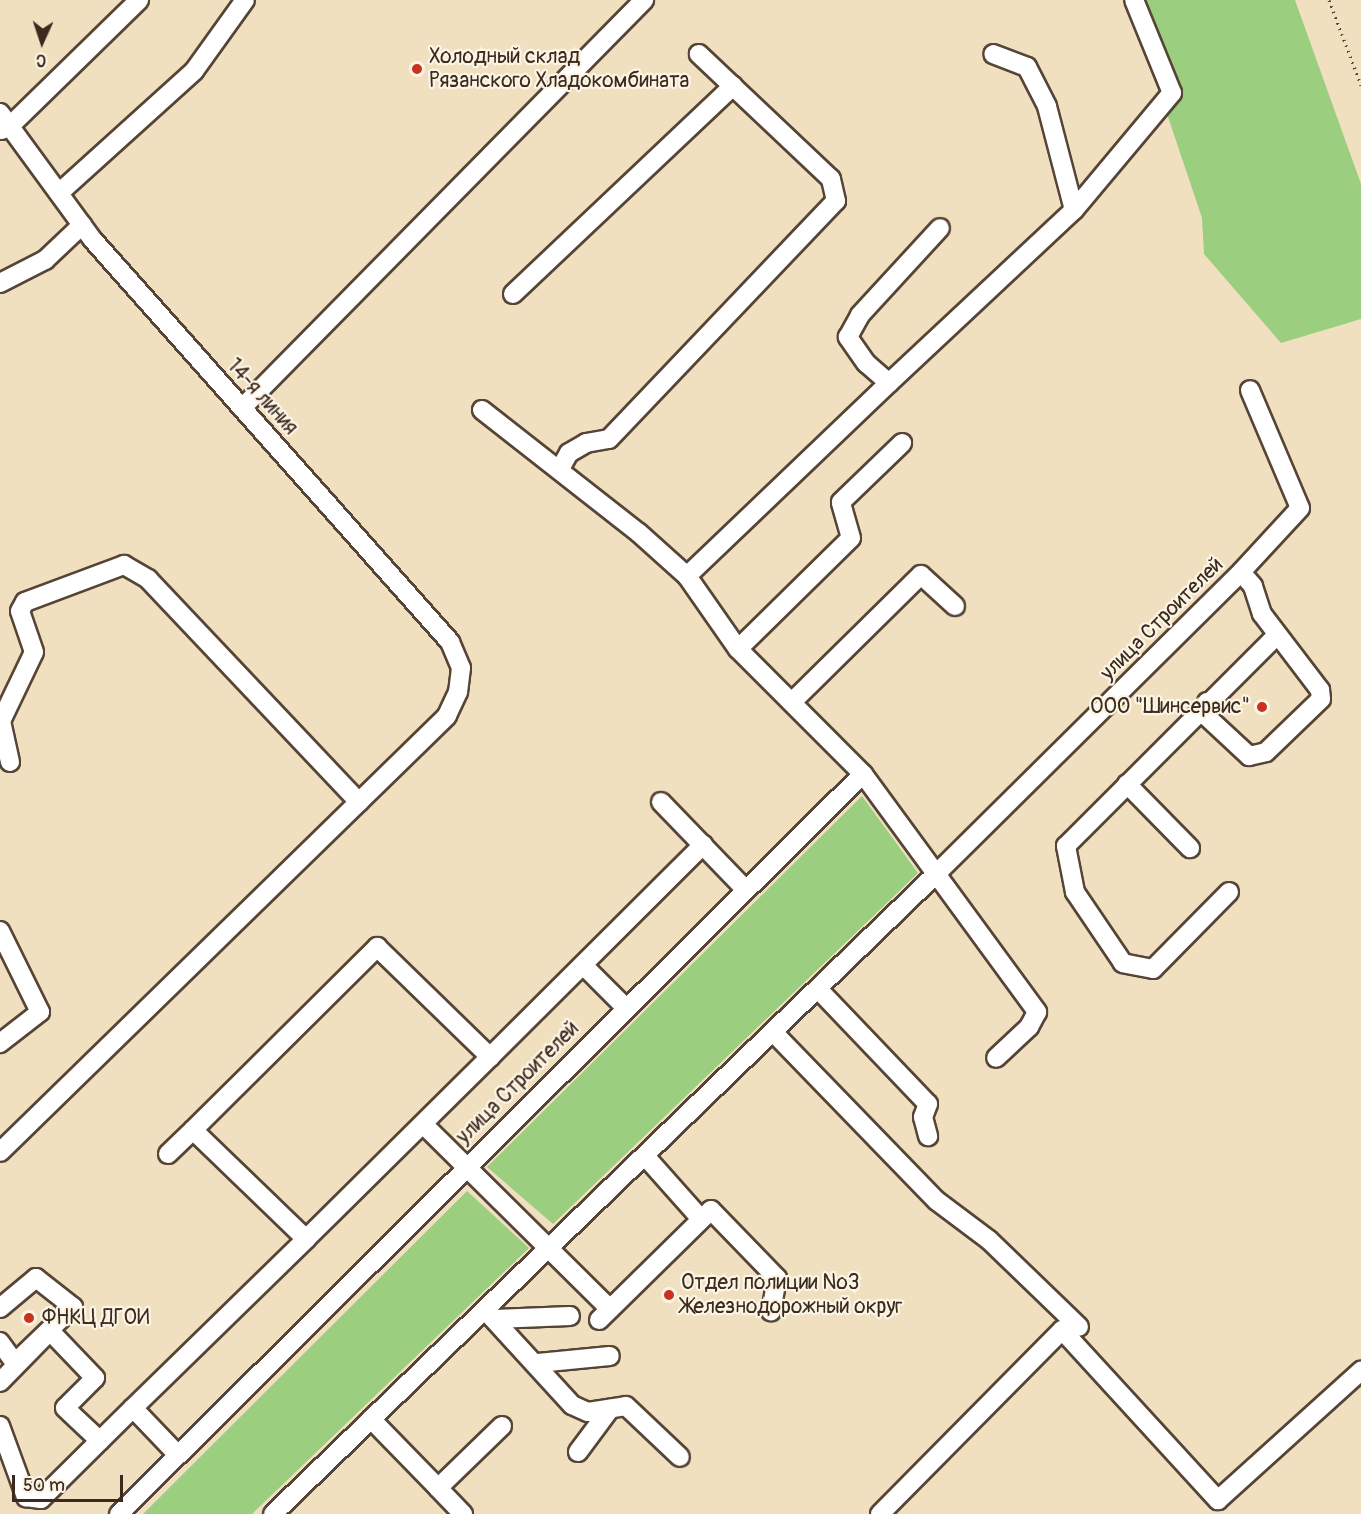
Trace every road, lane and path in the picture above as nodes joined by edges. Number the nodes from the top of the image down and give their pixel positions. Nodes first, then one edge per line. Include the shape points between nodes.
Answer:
1 (139, 0) edge
2 (245, 0) edge
3 (644, 0) edge
4 (1134, 0) edge
5 (1329, 0) edge
6 (699, 54) dead end
7 (993, 54) dead end
8 (1361, 85) edge
9 (737, 90) junction
10 (4, 123) edge
11 (59, 193) junction
12 (1074, 210) junction
13 (82, 225) junction
14 (940, 228) dead end
15 (0, 283) edge
16 (517, 298) dead end
17 (889, 383) junction
18 (1250, 390) dead end
19 (242, 408) junction
20 (482, 410) dead end
21 (902, 443) dead end
22 (560, 469) junction
23 (1241, 572) junction
24 (687, 576) junction
25 (956, 606) dead end
26 (1277, 635) junction
27 (738, 649) junction
28 (792, 702) junction
29 (1207, 702) junction
30 (10, 762) dead end
31 (863, 774) junction
32 (1127, 784) junction
33 (359, 802) junction
34 (661, 802) dead end
35 (703, 845) junction
36 (1190, 848) dead end
37 (936, 874) junction
38 (746, 890) junction
39 (1229, 892) dead end
40 (0, 931) edge
41 (583, 965) junction
42 (818, 988) junction
43 (627, 1008) junction
44 (773, 1032) junction
45 (0, 1043) edge
46 (490, 1057) junction
47 (996, 1058) dead end
48 (423, 1124) junction
49 (193, 1130) junction
50 (928, 1136) dead end
51 (0, 1152) edge
52 (168, 1154) dead end
53 (645, 1156) junction
54 (466, 1167) junction
55 (701, 1219) junction
56 (306, 1239) junction
57 (550, 1247) junction
58 (1, 1303) edge
59 (771, 1311) dead end
60 (490, 1314) junction
61 (570, 1316) dead end
62 (1079, 1327) dead end
63 (0, 1342) edge
64 (610, 1356) dead end
65 (537, 1363) junction
66 (15, 1364) junction
67 (1361, 1371) edge
68 (0, 1382) edge
69 (134, 1408) junction
70 (610, 1408) junction
71 (371, 1419) junction
72 (0, 1426) edge
73 (502, 1426) dead end
74 (100, 1442) junction
75 (578, 1452) dead end
76 (176, 1453) junction
77 (680, 1457) dead end
78 (438, 1488) junction
79 (119, 1514) edge
80 (273, 1514) edge
81 (463, 1514) edge
82 (880, 1514) edge

1 - 10 street
2 - 11 street via 195,71
3 - 19 street
4 - 12 street via 1172,93
5 - 8 path
6 - 9 street
7 - 12 street via 1027,67 1047,106
9 - 16 street
9 - 22 street via 831,179 836,201 609,439 586,443 569,453
10 - 11 street, 14-я линия
11 - 13 street, 14-я линия
12 - 17 street
13 - 15 street via 45,260
13 - 19 street, 14-я линия
14 - 17 street via 860,315 848,337 866,363
17 - 24 street
18 - 23 street, улица Строителей via 1300,508
19 - 33 street, 14-я линия via 450,642 461,668 458,692 447,716
20 - 22 street
21 - 27 street via 841,502 851,538
22 - 24 street
23 - 26 street via 1253,586 1262,614
23 - 37 street, улица Строителей
24 - 27 street
25 - 28 street via 921,575
26 - 29 street
26 - 29 street via 1320,690 1321,699 1266,752 1249,756 1206,716
27 - 28 street
28 - 31 street
29 - 32 street
30 - 33 street via 1,721 34,652 20,611 25,602 124,566 148,579
31 - 37 street
31 - 38 street, улица Строителей
32 - 36 street
32 - 39 street via 1066,846 1075,892 1123,963 1153,969
33 - 51 street
34 - 35 street
35 - 38 street
35 - 41 street
37 - 42 street, улица Строителей
37 - 47 street via 1037,1012 1029,1027
38 - 43 street, улица Строителей
40 - 45 street via 40,1012
41 - 43 street
41 - 46 street
42 - 44 street, улица Строителей
42 - 50 street via 928,1104 923,1117
43 - 54 street, улица Строителей
44 - 53 street, улица Строителей
44 - 62 street via 937,1201 989,1240
46 - 48 street
46 - 49 street via 377,947
48 - 54 street
48 - 56 street
49 - 52 street
49 - 56 street
53 - 55 street
53 - 57 street, улица Строителей
54 - 57 street
54 - 76 street, улица Строителей
55 - 57 street via 604,1314
55 - 59 street via 711,1210 777,1278
56 - 69 street
57 - 60 street
58 - 66 street via 36,1278 73,1307
60 - 61 street
60 - 65 street
60 - 71 street
63 - 66 street
64 - 65 street
65 - 70 street via 572,1405 588,1412
66 - 68 street
66 - 74 street via 50,1331 95,1378 65,1408
67 - 82 street via 1218,1500 1062,1330
69 - 74 street
69 - 76 street
70 - 75 street
70 - 77 street via 626,1406
71 - 78 street
71 - 80 street
72 - 74 street via 26,1497 41,1499
73 - 78 street
76 - 79 street, улица Строителей
78 - 81 street

